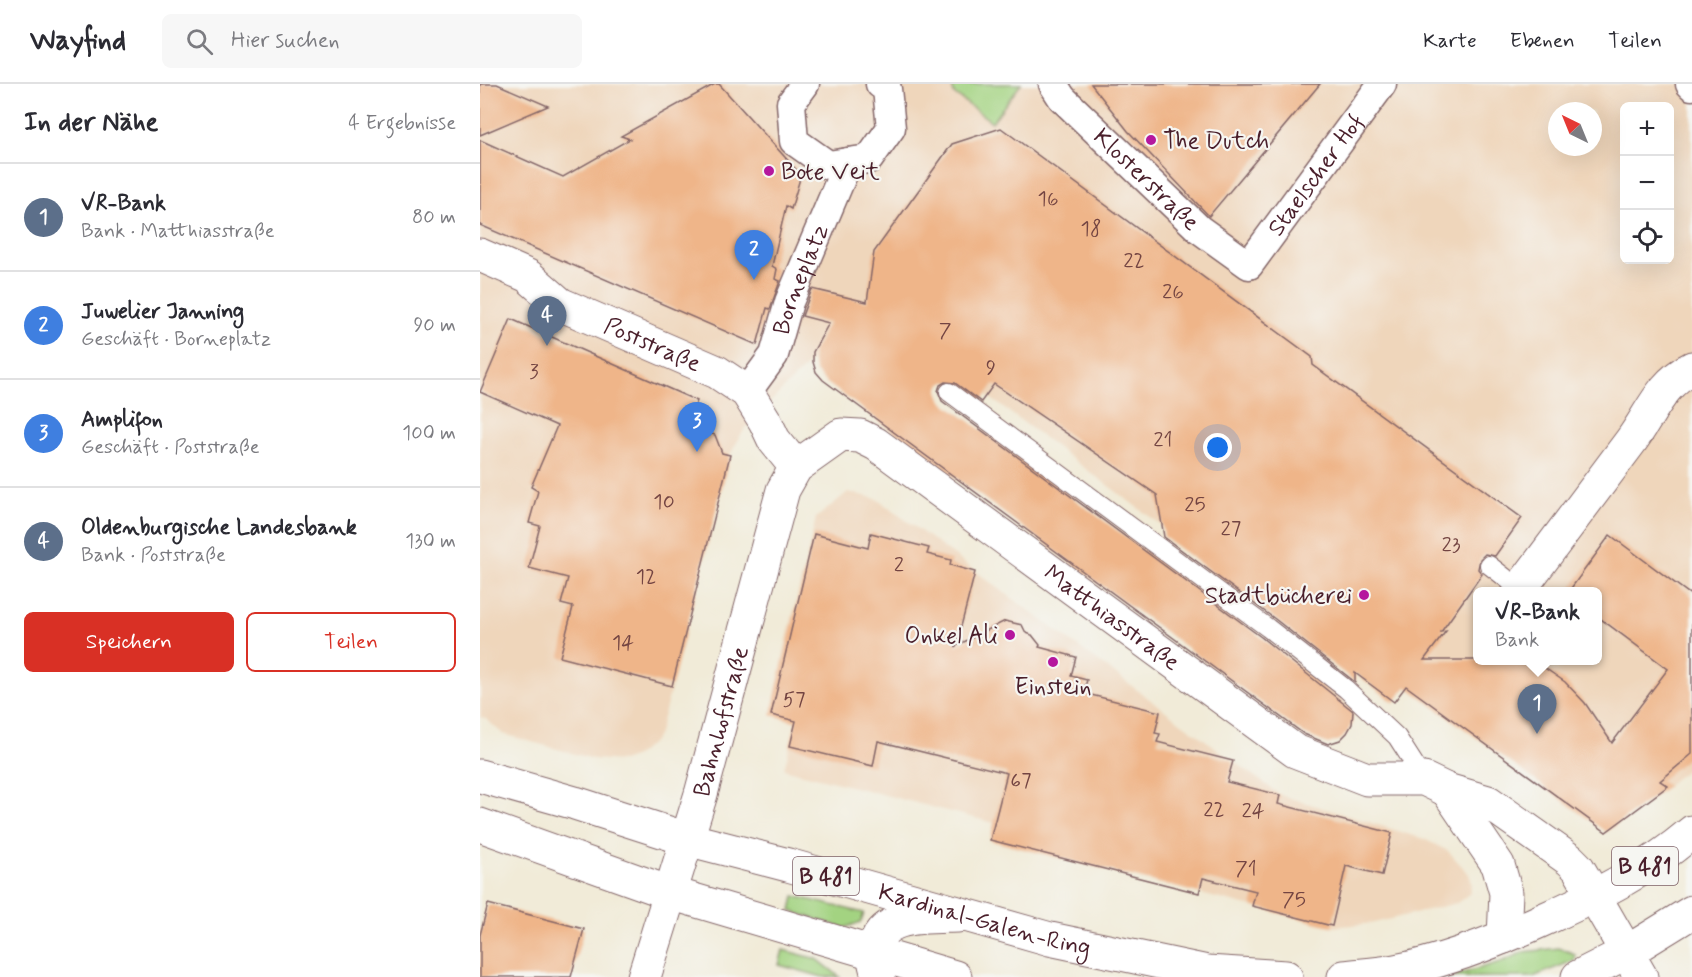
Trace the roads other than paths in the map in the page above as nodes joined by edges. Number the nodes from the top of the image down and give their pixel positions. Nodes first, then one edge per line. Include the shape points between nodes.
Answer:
1 (805, 84) edge
2 (880, 84) edge
3 (1053, 84) edge
4 (1382, 84) edge
5 (848, 162) junction
6 (480, 255) edge
7 (1249, 265) joint
8 (1692, 368) edge
9 (747, 392) junction
10 (948, 392) dead end
11 (1692, 394) edge
12 (1634, 437) junction
13 (796, 467) junction
14 (1489, 565) dead end
15 (1517, 587) edge
16 (1522, 587) edge
17 (480, 776) edge
18 (1436, 784) junction
19 (480, 825) edge
20 (1692, 832) edge
21 (687, 839) junction
22 (670, 893) junction
23 (1594, 897) junction
24 (1692, 912) edge
25 (965, 915) junction
26 (1504, 937) junction
27 (1634, 965) edge
28 (882, 969) edge
29 (1206, 974) edge
30 (644, 977) edge
31 (955, 977) edge
32 (1286, 977) edge
33 (1344, 977) edge
34 (1578, 977) edge

1 - 5 street via 791,103 794,141 828,165
2 - 5 street via 887,89 891,128 870,159
3 - 7 street, Klosterstraße via 1062,98 1199,229
4 - 7 street, Staelscher Hof
5 - 9 street, Borneplatz via 789,302 774,355
6 - 9 street, Poststraße via 528,276 560,304 717,372
8 - 12 street via 1664,389
9 - 13 street, Poststraße via 774,440
10 - 18 lane via 1346,689 1397,737
11 - 12 street via 1674,401
12 - 16 street
13 - 18 street, Matthiasstraße via 841,435 860,436 1296,751 1367,779
13 - 21 street, Bahnhofstraße via 783,490
14 - 15 lane
17 - 21 street, Kardinal-Galen-Ring / B 481
18 - 23 street, Matthiasstraße via 1488,802 1562,854 1578,868
18 - 26 street via 1498,865 1506,893
19 - 22 street, B 481
20 - 23 street, B 481 via 1667,853
21 - 22 street, Bahnhofstraße
21 - 25 street, Kardinal-Galen-Ring / B 481
22 - 28 street, B 481
22 - 30 street, Bahnhofstraße
23 - 26 street, B 481
23 - 27 street, Matthiasstraße
24 - 27 street, B 481
25 - 28 street via 906,918 889,926 879,934
25 - 29 street, Kardinal-Galen-Ring / B 481 via 1050,939
26 - 33 street, B 481 via 1455,956
27 - 34 street, B 481
28 - 31 street, B 481
29 - 32 street, Kardinal-Galen-Ring / B 481

